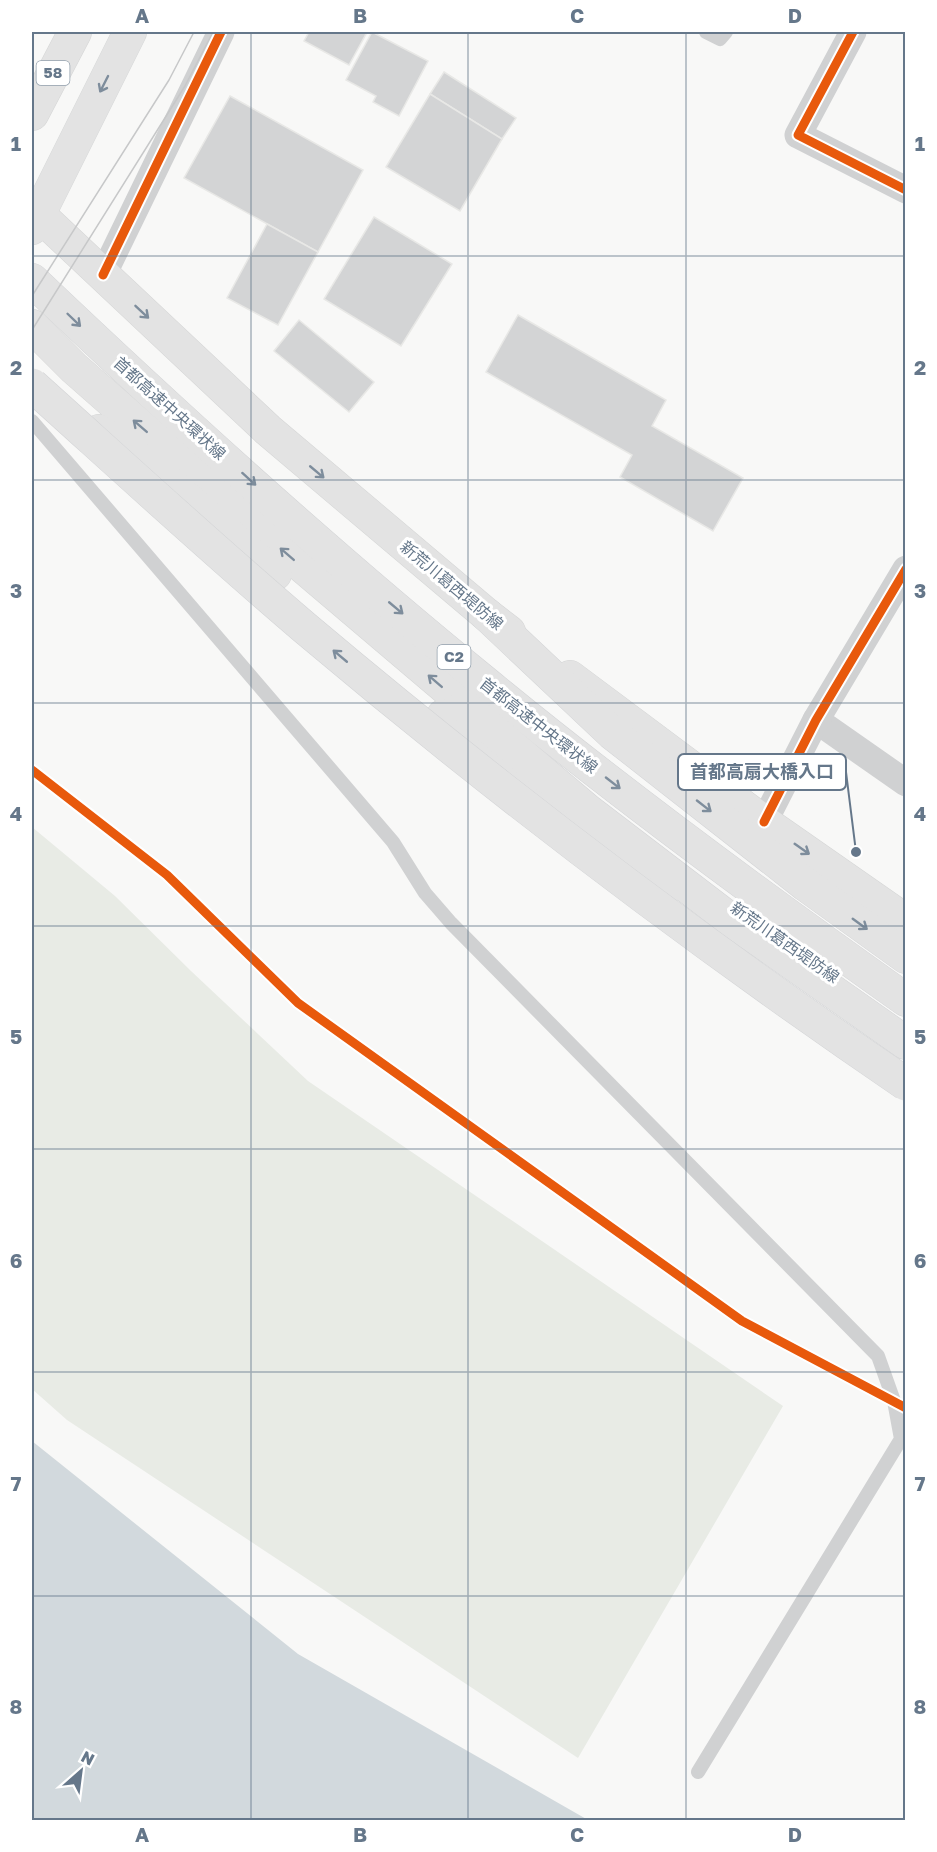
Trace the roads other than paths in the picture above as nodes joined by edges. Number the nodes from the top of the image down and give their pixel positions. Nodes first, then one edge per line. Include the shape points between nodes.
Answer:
1 (75, 32) edge
2 (130, 32) edge
3 (221, 32) edge
4 (706, 32) edge
5 (726, 32) edge
6 (854, 32) edge
7 (32, 114) edge
8 (906, 190) edge
9 (34, 217) edge
10 (104, 275) junction
11 (32, 280) edge
12 (32, 326) edge
13 (32, 385) edge
14 (32, 402) edge
15 (32, 421) edge
16 (906, 568) edge
17 (487, 615) junction
18 (464, 706) junction
19 (816, 720) junction
20 (906, 783) edge
21 (764, 822) junction
22 (575, 823) junction
23 (731, 921) junction
24 (906, 921) edge
25 (906, 957) edge
26 (906, 1000) edge
27 (906, 1025) edge
28 (906, 1043) edge
29 (906, 1061) edge
30 (906, 1084) edge
31 (698, 1772) dead end

1 - 7 main road, 58
2 -> 9 main road
3 - 10 street
4 - 5 lane via 720,39
6 - 8 street via 798,135
9 - 10 main road, 新荒川葛西堤防線
10 -> 17 main road, 新荒川葛西堤防線 via 268,430
11 -> 26 main road, 首都高速中央環状線 / C2 via 356,575 484,682 784,914
18 -> 12 main road, 新荒川葛西堤防線 via 74,368
30 -> 13 main road, bridge via 586,853 434,734 304,627
14 - 22 main road, bridge via 83,422 154,470
15 - 31 lane via 393,842 425,893 451,923 878,1356 894,1401 901,1439
16 - 19 street
17 - 21 main road, 新荒川葛西堤防線
17 -> 25 main road via 612,734 806,885
18 - 23 main road via 587,810
18 - 27 main road, 新荒川葛西堤防線 via 616,822
19 - 20 street
19 - 21 street
21 -> 24 main road, 新荒川葛西堤防線
22 - 23 main road
22 - 29 main road
23 - 28 main road

